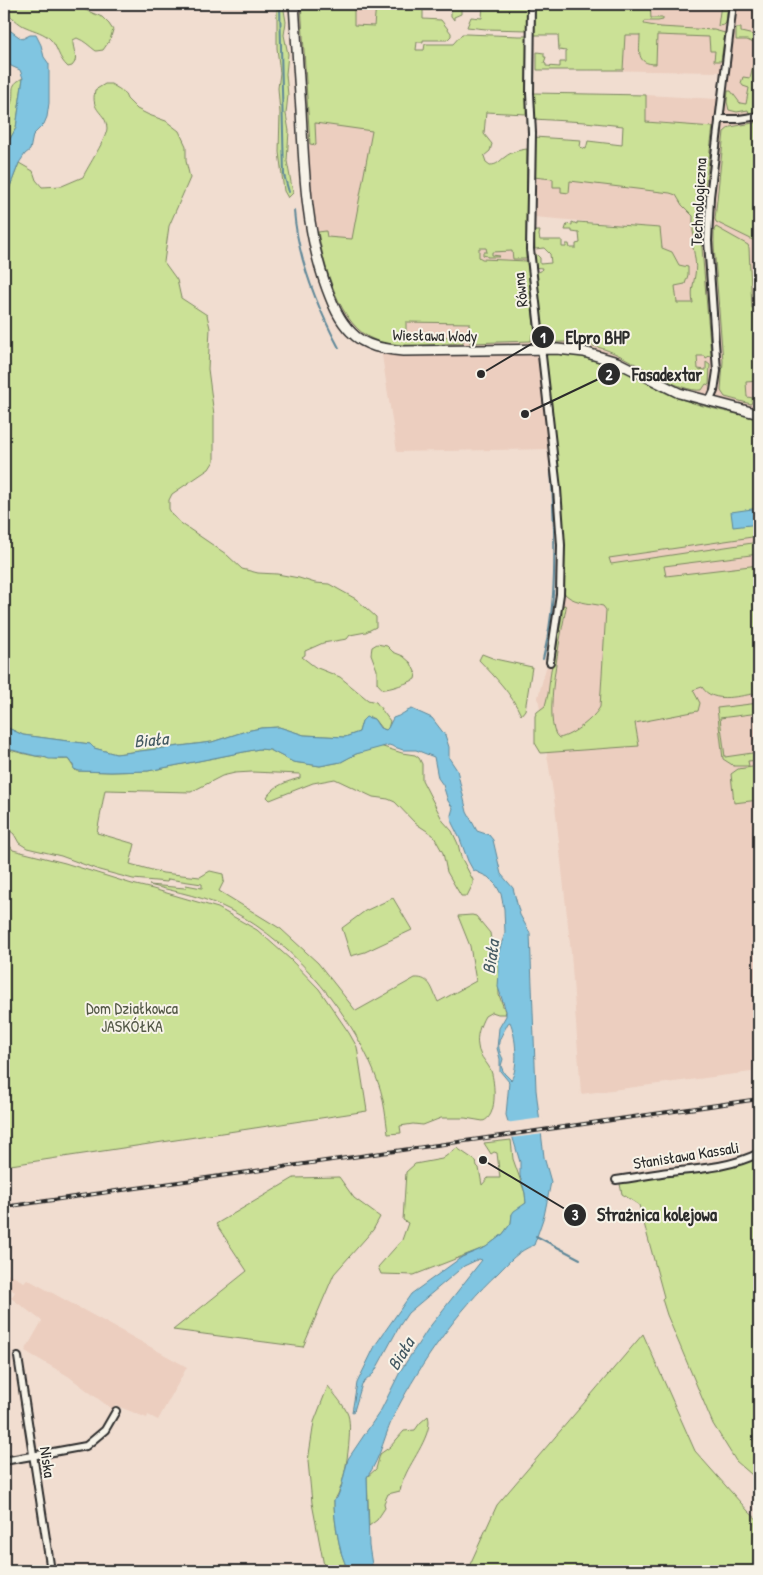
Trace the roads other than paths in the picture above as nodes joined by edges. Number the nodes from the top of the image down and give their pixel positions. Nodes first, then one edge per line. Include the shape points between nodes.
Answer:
1 (294, 4) edge
2 (532, 4) edge
3 (733, 4) edge
4 (759, 116) edge
5 (719, 119) junction
6 (540, 349) junction
7 (709, 402) junction
8 (759, 414) edge
9 (550, 662) dead end
10 (759, 1153) edge
11 (616, 1180) dead end
12 (18, 1357) dead end
13 (116, 1411) dead end
14 (33, 1456) junction
15 (4, 1461) edge
16 (51, 1571) edge

1 - 6 street, Wiesława Wody via 311,230 324,281 343,323 360,340 381,349
2 - 6 street, Równa via 530,249
3 - 5 street, Technologiczna
4 - 5 street
5 - 7 street, Technologiczna via 708,241 716,371
6 - 7 street, Wiesława Wody via 572,350 608,358 666,388
6 - 9 street, Równa via 561,545 560,594
7 - 8 street, Wiesława Wody
10 - 11 street, Stanisława Kassali via 738,1162 695,1171
12 - 14 street, Niska
13 - 14 street via 105,1430 86,1446
14 - 15 street
14 - 16 street, Niska

